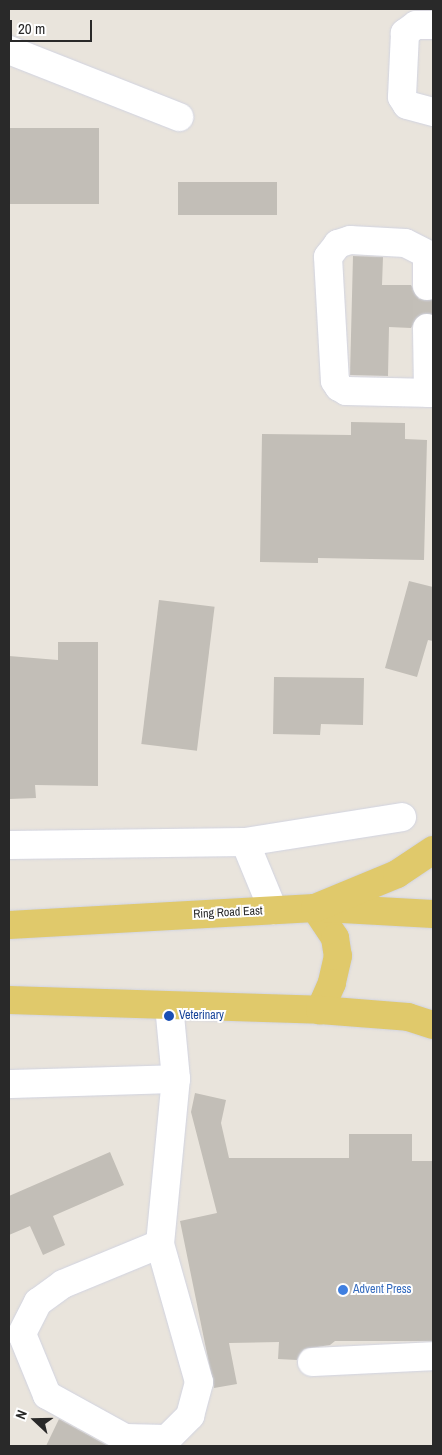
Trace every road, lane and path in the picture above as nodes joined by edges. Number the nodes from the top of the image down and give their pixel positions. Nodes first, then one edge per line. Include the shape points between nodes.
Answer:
1 (433, 25) edge
2 (9, 50) edge
3 (433, 112) edge
4 (179, 117) dead end
5 (430, 256) edge
6 (427, 286) tunnel mouth
7 (427, 328) tunnel mouth
8 (431, 393) edge
9 (402, 817) dead end
10 (245, 842) junction
11 (9, 845) edge
12 (433, 850) edge
13 (315, 908) junction
14 (273, 910) junction
15 (433, 914) edge
16 (9, 926) edge
17 (9, 1000) edge
18 (169, 1005) junction
19 (320, 1010) junction
20 (433, 1025) edge
21 (176, 1079) junction
22 (9, 1084) edge
23 (160, 1244) junction
24 (433, 1356) edge
25 (312, 1362) dead end

1 - 3 street via 416,25 405,34 402,98 407,105
2 - 4 street
5 - 6 street
5 - 8 street via 405,243 350,240 338,244 328,258 335,381 339,387 346,391
7 - 8 street
9 - 10 street
10 - 11 street
10 - 14 street
12 - 13 main road, Ring Road East via 397,874
13 - 14 main road, Ring Road East
13 - 15 main road
13 - 19 main road via 335,938 338,956 332,983
14 - 16 main road, Ring Road East
17 - 18 main road
18 - 19 main road
18 - 21 street
19 - 20 main road via 408,1017
21 - 22 street
21 - 23 street
23 - 23 street via 199,1382 190,1416 167,1439 125,1438 47,1395 22,1334 38,1302 63,1284
24 - 25 street

